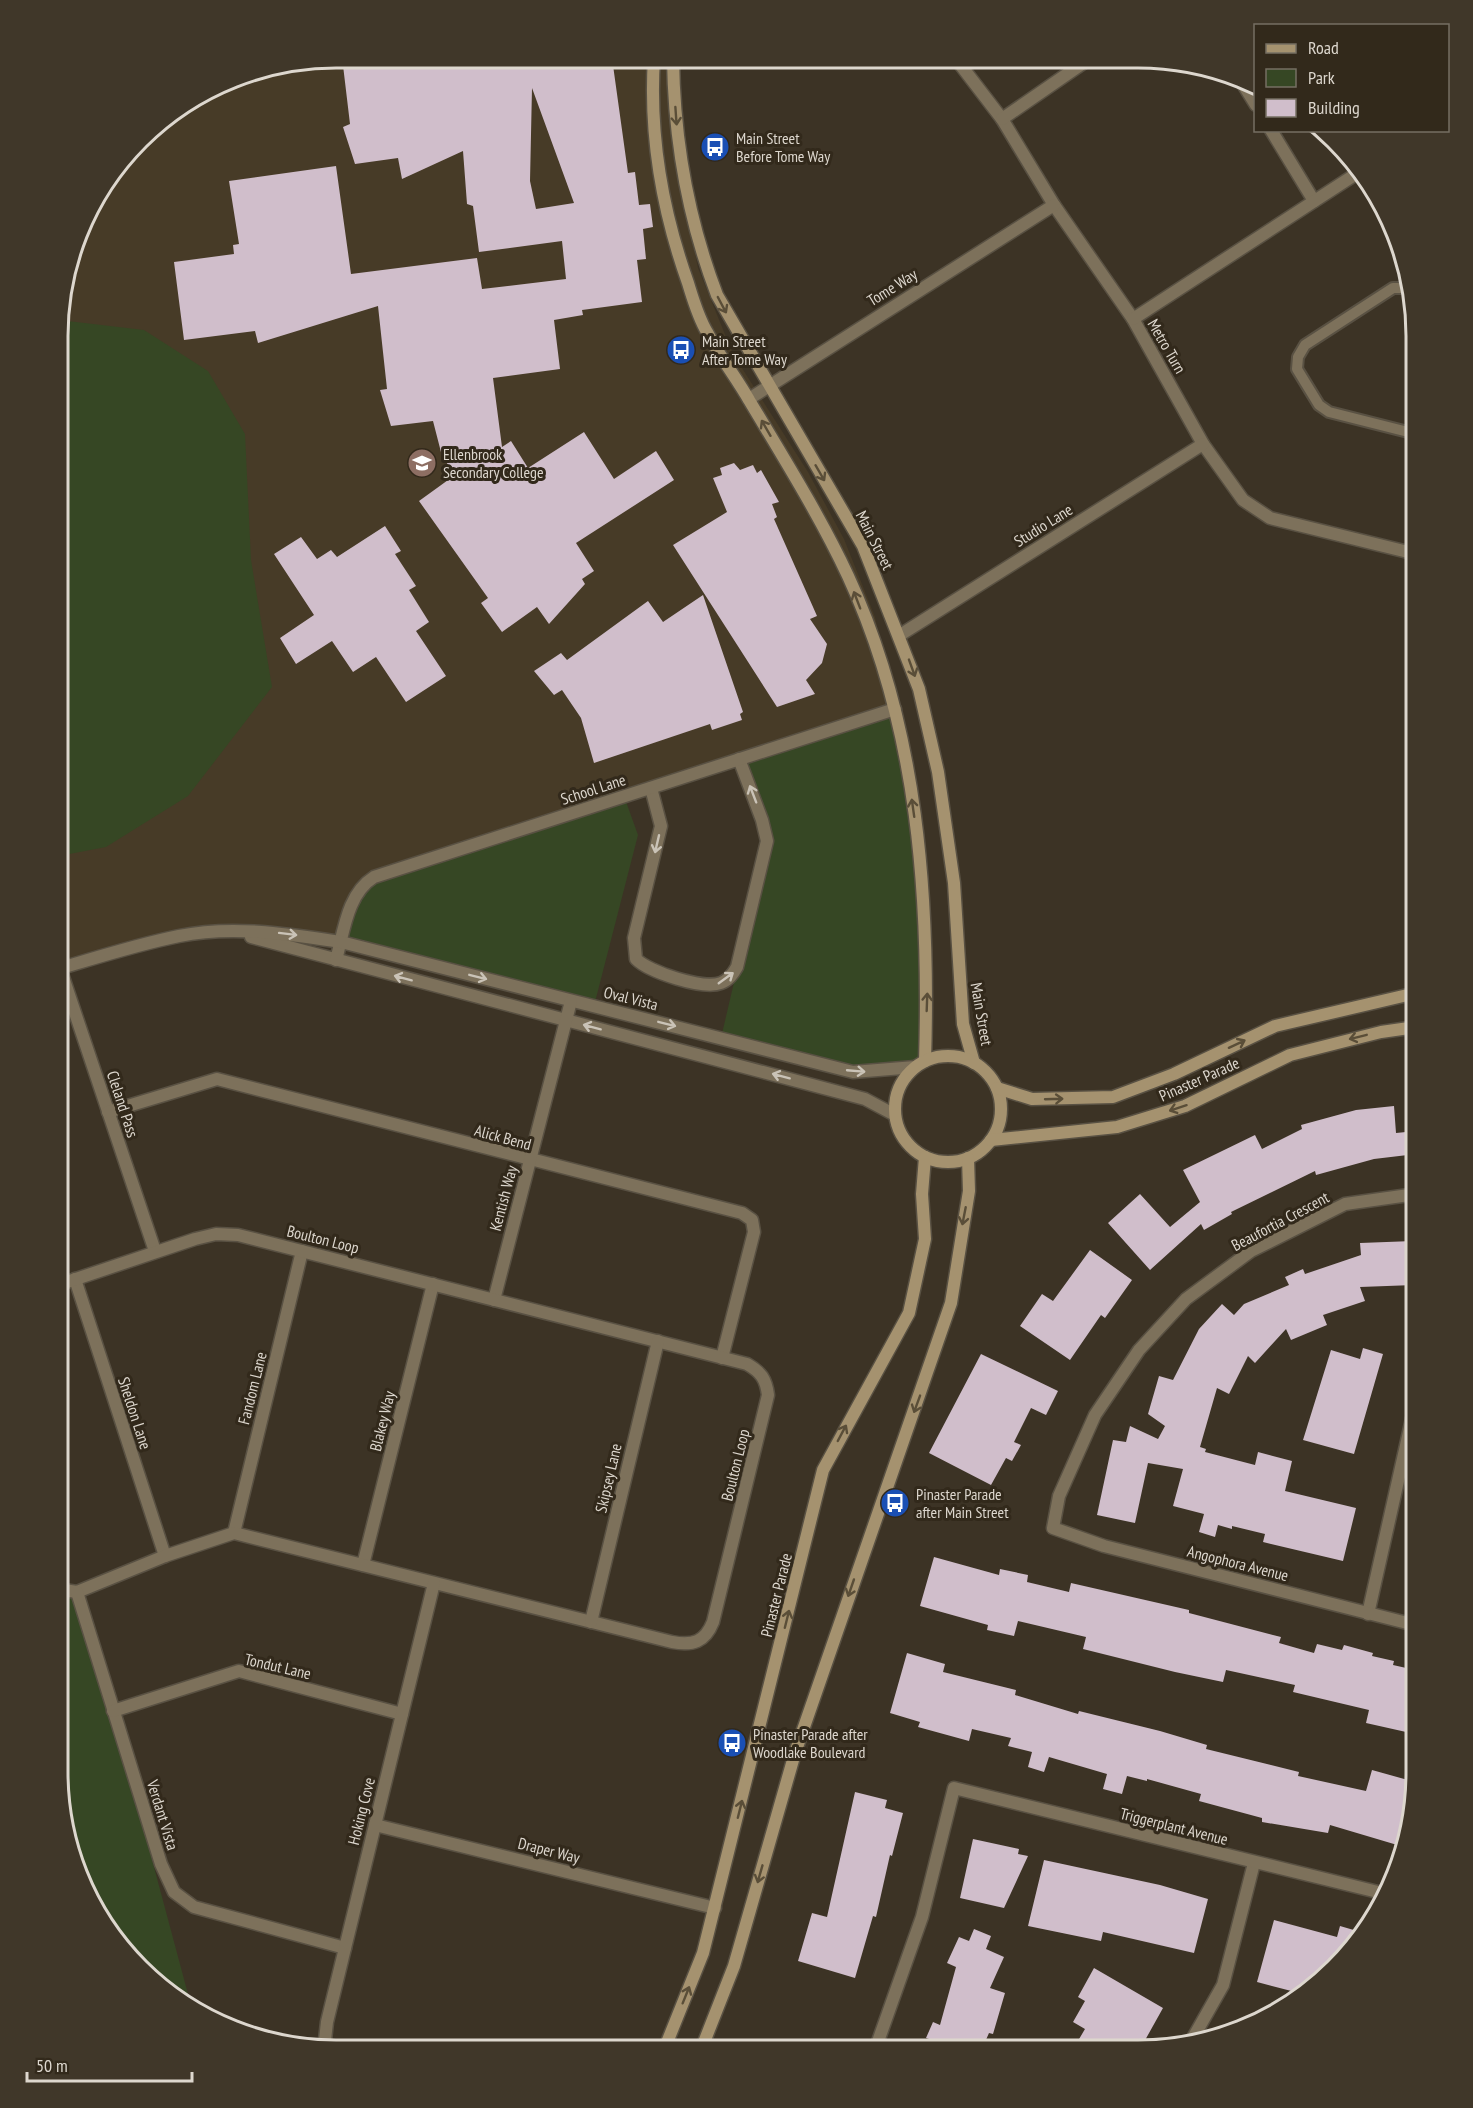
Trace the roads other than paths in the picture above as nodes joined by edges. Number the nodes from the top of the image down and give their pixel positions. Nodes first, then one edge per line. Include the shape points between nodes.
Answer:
1 (654, 68) edge
2 (674, 68) edge
3 (963, 68) edge
4 (1076, 68) edge
5 (1002, 119) junction
6 (1272, 132) edge
7 (1353, 176) edge
8 (1314, 201) junction
9 (1054, 205) junction
10 (1401, 288) edge
11 (1132, 319) junction
12 (768, 385) junction
13 (748, 399) junction
14 (1406, 431) edge
15 (1203, 444) junction
16 (1406, 552) edge
17 (900, 635) junction
18 (895, 709) junction
19 (739, 759) junction
20 (651, 788) junction
21 (229, 932) junction
22 (341, 942) junction
23 (336, 960) junction
24 (68, 966) edge
25 (68, 994) edge
26 (1406, 995) edge
27 (572, 1000) junction
28 (566, 1021) junction
29 (1406, 1028) edge
30 (974, 1063) junction
31 (920, 1064) junction
32 (997, 1088) junction
33 (108, 1112) junction
34 (895, 1115) junction
35 (991, 1140) junction
36 (925, 1157) junction
37 (968, 1158) junction
38 (530, 1161) junction
39 (1406, 1195) edge
40 (155, 1251) junction
41 (302, 1251) junction
42 (75, 1279) junction
43 (68, 1281) edge
44 (433, 1284) junction
45 (494, 1300) junction
46 (658, 1341) junction
47 (722, 1358) junction
48 (1406, 1445) edge
49 (1053, 1528) joint
50 (234, 1533) junction
51 (165, 1556) junction
52 (363, 1565) junction
53 (434, 1582) junction
54 (68, 1591) edge
55 (77, 1592) junction
56 (1368, 1614) junction
57 (591, 1622) junction
58 (1406, 1622) edge
59 (113, 1712) junction
60 (402, 1714) junction
61 (375, 1825) junction
62 (1254, 1863) junction
63 (1377, 1892) edge
64 (715, 1908) junction
65 (345, 1948) junction
66 (1196, 2034) edge
67 (325, 2040) edge
68 (668, 2040) edge
69 (705, 2040) edge
70 (879, 2040) edge

1 - 13 main road via 653,114 669,226 706,332
2 -> 12 main road, Main Street via 679,151 703,259 717,295
3 - 5 street, Metro Turn
4 - 5 street
5 - 9 street, Metro Turn
6 - 8 street
7 - 8 street
8 - 11 street
9 - 11 street, Metro Turn
9 - 12 street, Tome Way
10 - 14 lane via 1393,288 1305,345 1297,369 1311,395 1329,412
11 - 15 street, Metro Turn
12 - 13 street, Tome Way
12 -> 17 main road, Main Street via 863,546
18 -> 13 main road via 849,577
15 - 16 street, Metro Turn via 1243,500 1270,518
15 - 17 street, Studio Lane
17 -> 30 main road, Main Street via 920,689 938,772 954,883 963,1024
18 - 19 street, School Lane
31 -> 18 main road via 928,980 923,877
19 - 20 street, School Lane
20 -> 19 street via 661,826 634,938 636,958 654,972 710,986 721,983 737,967 767,841
20 - 22 street, School Lane via 374,877 353,897
21 -> 22 street, Oval Vista via 283,933
21 - 23 street, Oval Vista
21 - 24 street, Oval Vista via 181,935
22 - 23 street
22 -> 27 street, Oval Vista
28 -> 23 street, Oval Vista
25 - 33 street, Cleland Pass
32 -> 26 main road, Pinaster Parade via 1032,1099 1113,1097 1174,1074 1275,1026
27 - 28 street, Kentish Way
27 -> 31 street, Oval Vista via 853,1072
34 -> 28 street, Oval Vista via 865,1098
28 - 38 street, Kentish Way
29 -> 35 main road, Pinaster Parade via 1290,1055 1185,1106 1117,1127
30 - 31 main road via 941,1056
30 - 32 main road
31 - 34 main road via 899,1088
32 - 35 main road via 999,1124
33 - 38 street, Alick Bend via 217,1079
33 - 40 street, Cleland Pass
34 - 36 main road via 910,1146
35 - 37 main road
36 - 37 main road via 939,1161
64 -> 36 main road, Pinaster Parade via 823,1470 909,1313 925,1239
37 -> 69 main road via 969,1191 951,1303 795,1753 734,1966
38 - 45 street, Kentish Way
38 - 47 street, Alick Bend via 742,1214 752,1220 752,1245
39 - 49 street, Beaufortia Crescent via 1346,1204 1251,1251 1186,1299 1139,1350 1095,1415 1059,1496
40 - 41 street, Boulton Loop via 216,1234 238,1235
40 - 42 street, Boulton Loop
41 - 44 street, Boulton Loop
41 - 50 street, Fandom Lane
42 - 43 street, Boulton Loop
42 - 51 street, Sheldon Lane
44 - 45 street, Boulton Loop
44 - 52 street, Blakey Way
45 - 46 street, Boulton Loop
46 - 47 street, Boulton Loop
46 - 57 street, Skipsey Lane
47 - 57 street, Boulton Loop via 760,1371 768,1395 708,1635 685,1644
48 - 56 street
49 - 56 street, Angophora Avenue via 1104,1546
50 - 51 street
50 - 52 street, Boulton Loop
51 - 55 street
52 - 53 street, Boulton Loop
53 - 57 street, Boulton Loop
53 - 60 street, Hoking Cove
54 - 55 street
55 - 59 street, Verdant Vista
56 - 58 street, Angophora Avenue
59 - 60 street, Tondut Lane via 239,1671
59 - 65 street, Verdant Vista via 161,1864 174,1892 194,1907
60 - 61 street, Hoking Cove
61 - 64 street, Draper Way
61 - 65 street, Hoking Cove
62 - 63 street, Triggerplant Avenue
62 - 66 street via 1224,1985
62 - 70 street, Triggerplant Avenue via 954,1788 922,1917
68 -> 64 main road, Pinaster Parade via 703,1953
65 - 67 street, Hoking Cove

